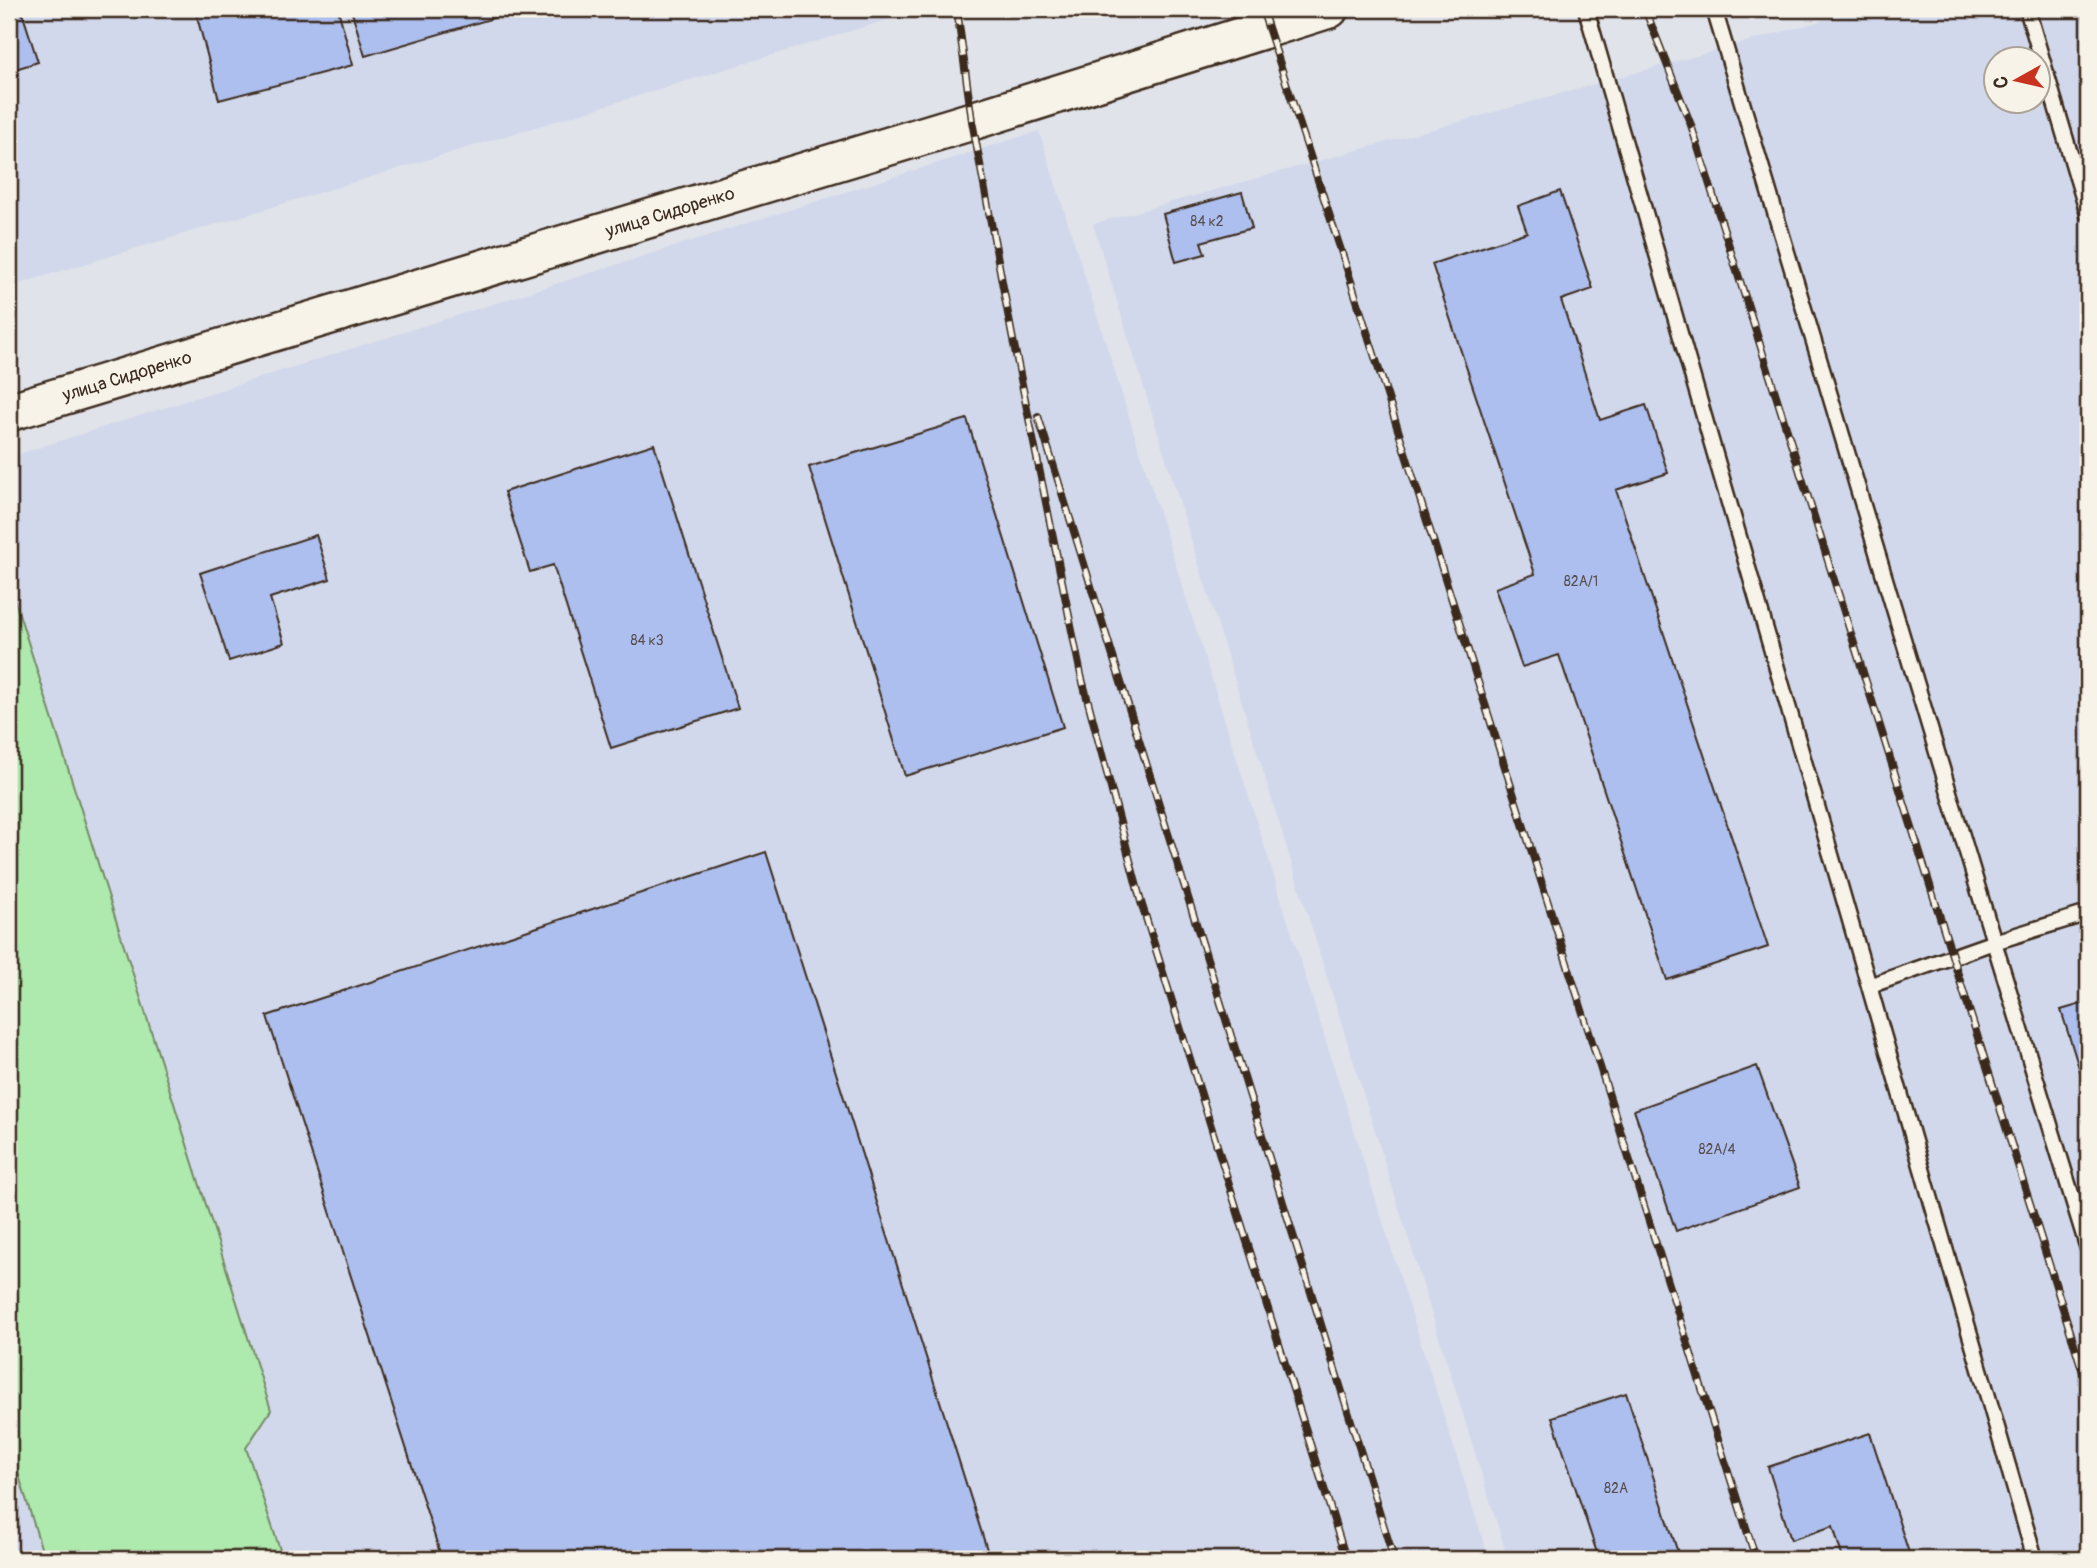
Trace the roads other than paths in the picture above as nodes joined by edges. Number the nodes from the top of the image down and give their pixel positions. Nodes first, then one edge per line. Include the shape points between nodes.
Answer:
1 (1329, 9) edge
2 (1586, 9) edge
3 (1713, 9) edge
4 (2027, 9) edge
5 (2088, 214) edge
6 (11, 406) edge
7 (2088, 913) edge
8 (1994, 942) junction
9 (1870, 986) junction
10 (2088, 1249) edge
11 (2035, 1559) edge

1 - 6 street, улица Сидоренко via 972,121
2 - 9 lane
3 - 8 lane
4 - 5 lane
7 - 8 lane
8 - 9 lane
8 - 10 lane
9 - 11 lane

